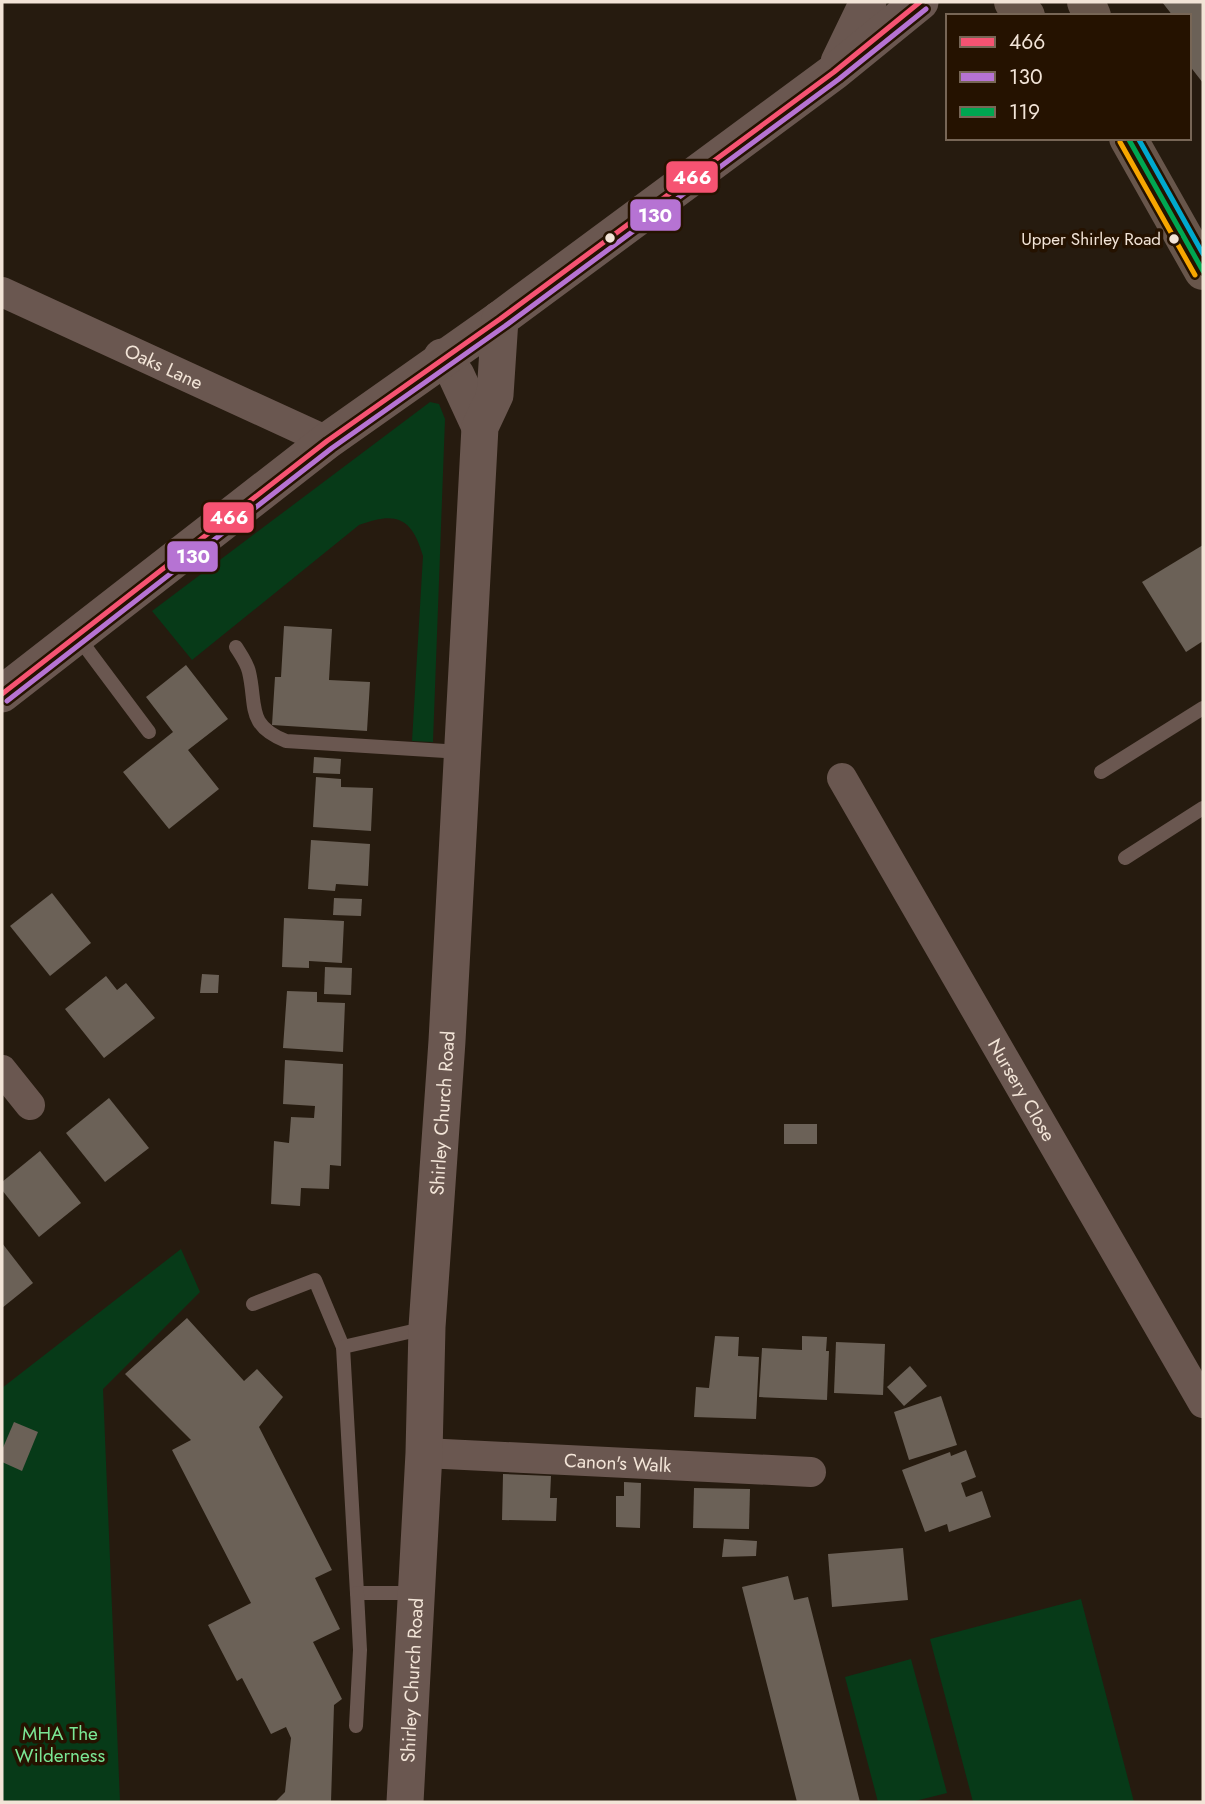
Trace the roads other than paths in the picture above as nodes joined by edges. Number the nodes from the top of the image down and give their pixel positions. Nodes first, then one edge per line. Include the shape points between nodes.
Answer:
1 (868, 2) edge
2 (920, 2) edge
3 (834, 72) junction
4 (1132, 141) edge
5 (1203, 271) edge
6 (2, 292) edge
7 (500, 319) junction
8 (442, 357) junction
9 (480, 426) junction
10 (327, 441) junction
11 (77, 636) junction
12 (236, 648) dead end
13 (2, 694) edge
14 (1203, 708) edge
15 (149, 732) dead end
16 (462, 752) junction
17 (1101, 772) dead end
18 (842, 778) dead end
19 (1203, 808) edge
20 (1125, 858) dead end
21 (2, 1070) edge
22 (30, 1105) dead end
23 (253, 1304) dead end
24 (427, 1327) junction
25 (343, 1347) junction
26 (1203, 1403) edge
27 (424, 1453) junction
28 (811, 1472) dead end
29 (357, 1593) junction
30 (416, 1593) junction
31 (356, 1726) dead end
32 (405, 1802) edge

1 - 3 street
2 - 3 street
3 - 7 street
4 - 5 highway
6 - 10 street, Oaks Lane
7 - 8 street
7 - 9 street, Shirley Church Road via 495,395
8 - 9 street, Shirley Church Road via 456,375
8 - 10 street
9 - 16 street, Shirley Church Road
10 - 11 street
11 - 13 street
11 - 15 lane
12 - 16 lane via 250,675 254,714 274,737
14 - 17 lane
16 - 24 street, Shirley Church Road
18 - 26 street, Nursery Close
19 - 20 lane
21 - 22 street
23 - 25 lane via 315,1280
24 - 25 lane
24 - 27 street, Shirley Church Road
25 - 29 lane
27 - 28 street, Canon's Walk
27 - 30 street, Shirley Church Road
29 - 30 lane
29 - 31 lane
30 - 32 street, Shirley Church Road

